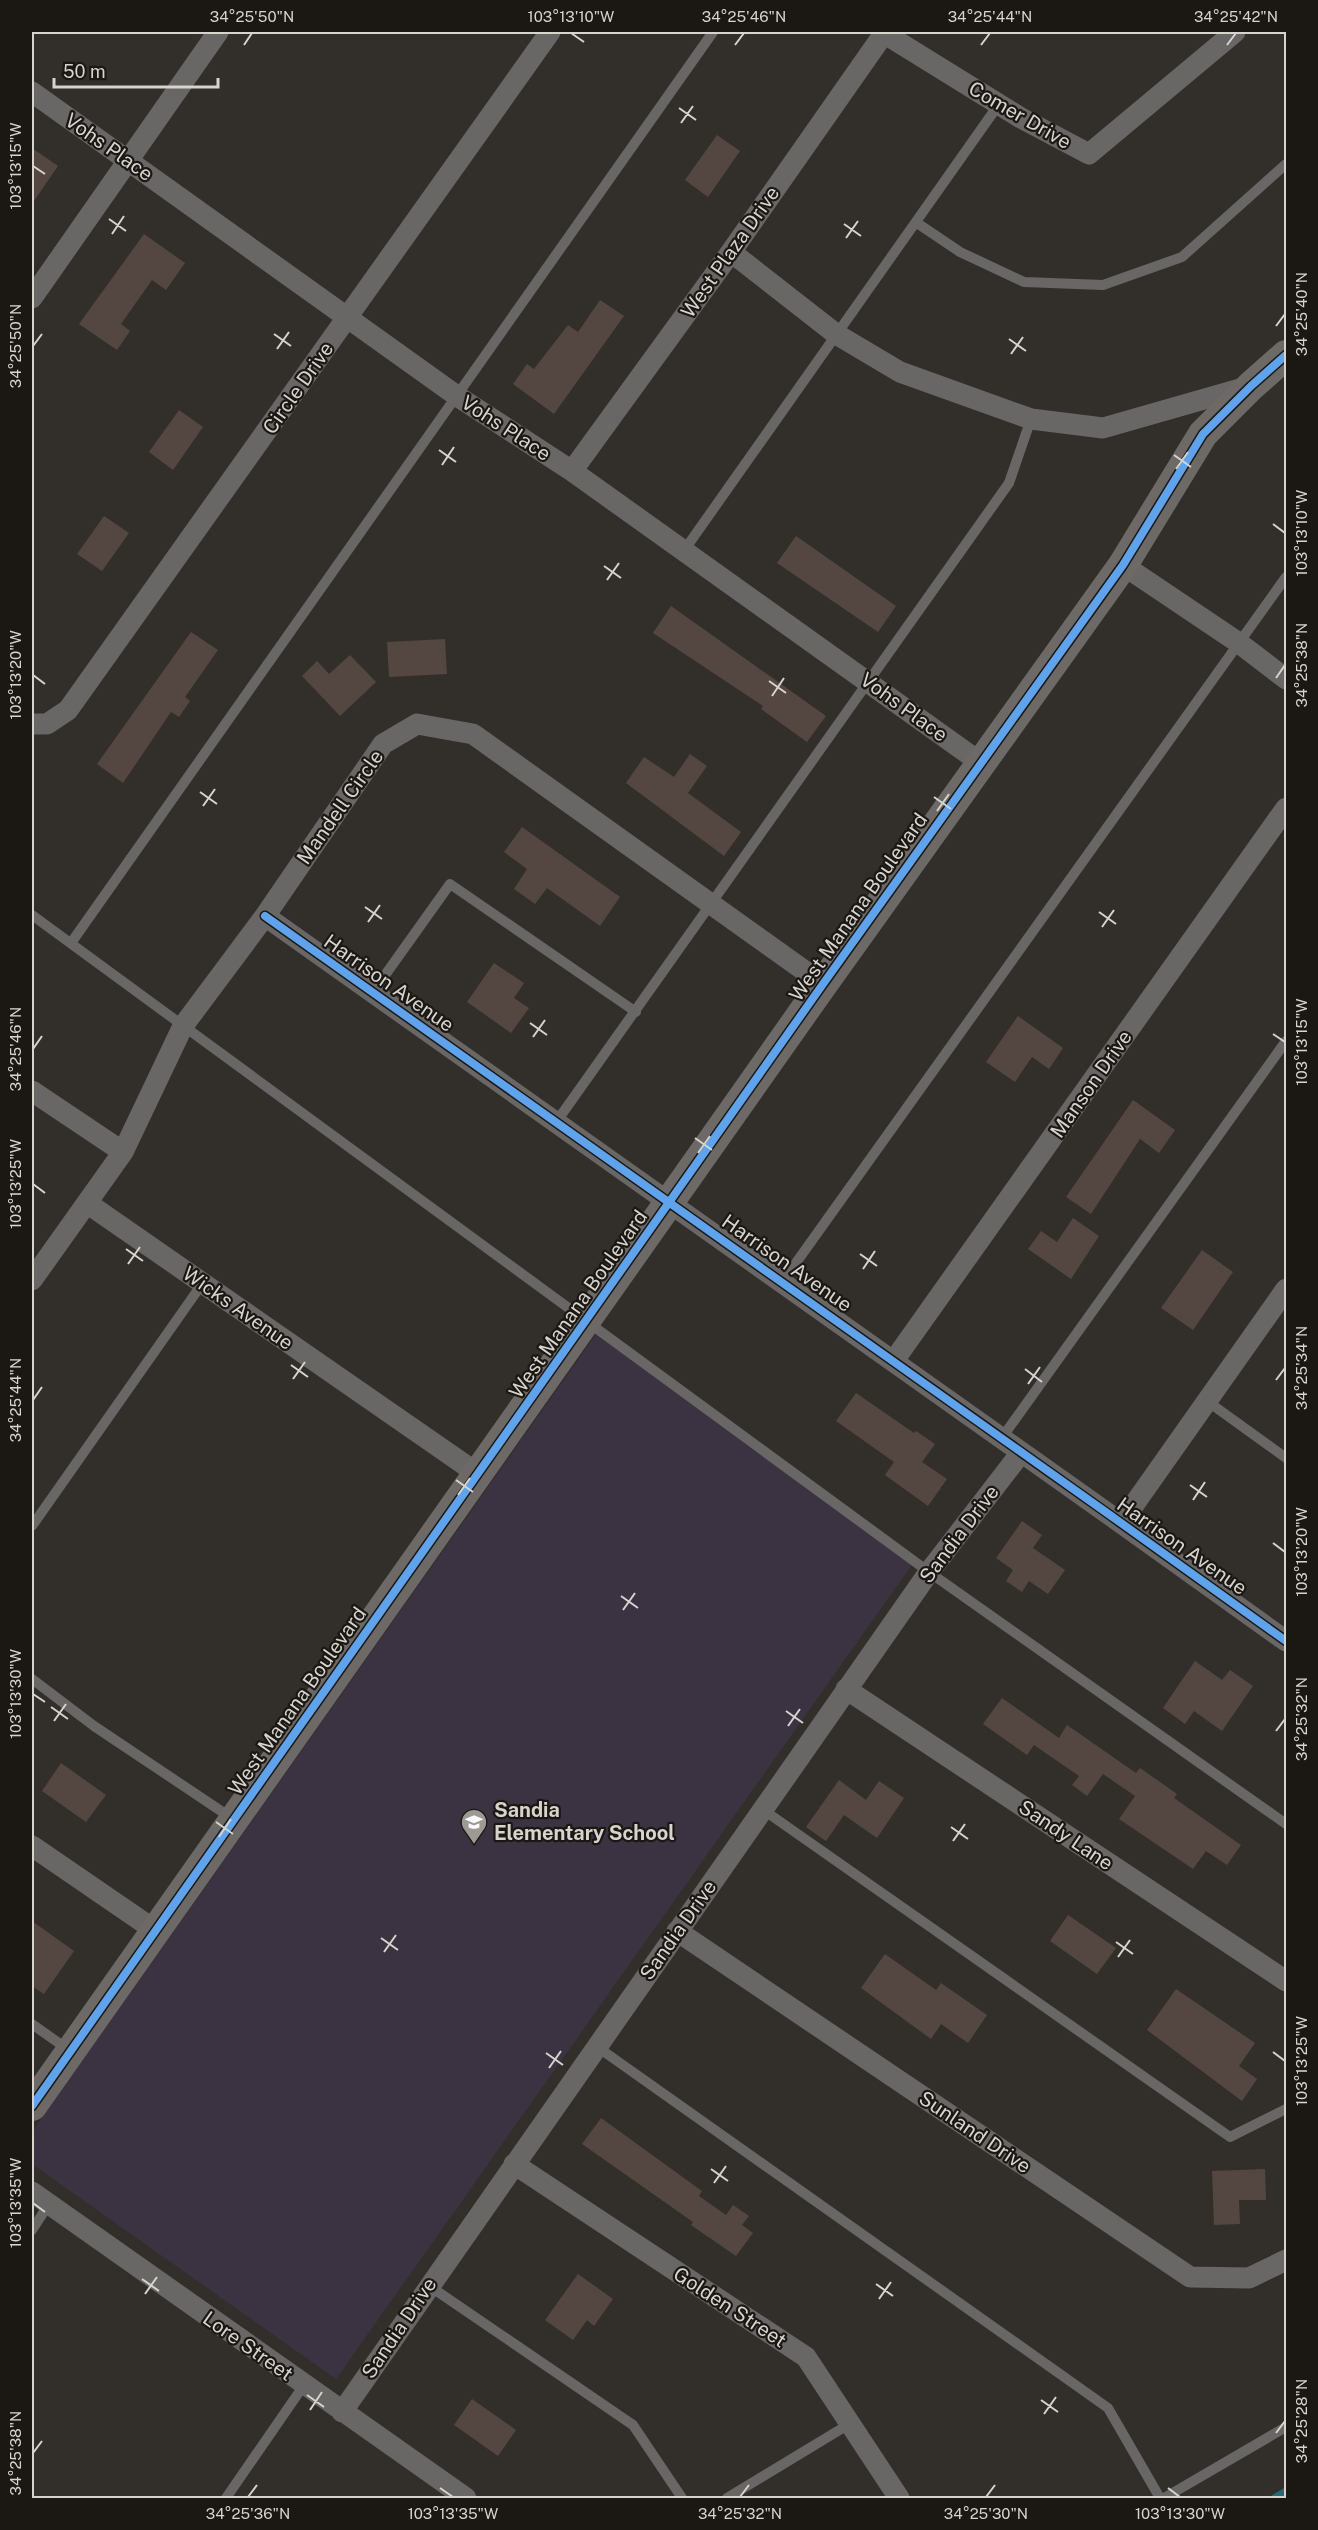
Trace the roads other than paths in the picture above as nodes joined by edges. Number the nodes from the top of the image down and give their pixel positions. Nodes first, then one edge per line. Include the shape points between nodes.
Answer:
1 (218, 32) edge
2 (550, 32) edge
3 (713, 32) edge
4 (884, 32) edge
5 (1235, 32) edge
6 (32, 92) edge
7 (999, 104) junction
8 (128, 161) junction
9 (1287, 165) edge
10 (916, 222) junction
11 (731, 252) junction
12 (32, 298) edge
13 (348, 317) junction
14 (836, 334) junction
15 (1287, 355) edge
16 (1251, 386) junction
17 (456, 396) junction
18 (1030, 419) junction
19 (572, 471) junction
20 (683, 552) junction
21 (1123, 565) junction
22 (1287, 577) edge
23 (1239, 643) junction
24 (1287, 679) edge
25 (869, 680) junction
26 (32, 724) edge
27 (981, 763) junction
28 (1287, 808) edge
29 (708, 905) junction
30 (32, 915) edge
31 (265, 916) junction
32 (71, 944) junction
33 (823, 984) junction
34 (374, 992) junction
35 (636, 1012) junction
36 (183, 1026) junction
37 (1287, 1041) edge
38 (32, 1091) edge
39 (557, 1121) junction
40 (123, 1152) junction
41 (670, 1201) junction
42 (87, 1203) junction
43 (32, 1280) edge
44 (783, 1281) junction
45 (202, 1284) junction
46 (1287, 1290) edge
47 (586, 1320) junction
48 (895, 1359) junction
49 (1207, 1401) junction
50 (1001, 1439) junction
51 (1020, 1454) junction
52 (1287, 1458) edge
53 (478, 1474) junction
54 (1121, 1523) junction
55 (32, 1526) edge
56 (929, 1572) junction
57 (1287, 1641) edge
58 (32, 1679) edge
59 (846, 1689) junction
60 (762, 1809) junction
61 (234, 1819) junction
62 (1287, 1824) edge
63 (32, 1846) edge
64 (156, 1931) junction
65 (677, 1931) junction
66 (1287, 1981) edge
67 (32, 2025) edge
68 (596, 2046) junction
69 (70, 2052) junction
70 (32, 2106) edge
71 (1287, 2109) edge
72 (514, 2164) junction
73 (32, 2192) edge
74 (49, 2204) junction
75 (32, 2229) edge
76 (1287, 2260) edge
77 (428, 2285) junction
78 (304, 2385) junction
79 (342, 2412) junction
80 (851, 2423) junction
81 (1287, 2427) edge
82 (226, 2499) edge
83 (466, 2499) edge
84 (682, 2499) edge
85 (727, 2499) edge
86 (899, 2499) edge
87 (1162, 2499) edge

1 - 8 street
2 - 13 street, Circle Drive
3 - 17 lane
4 - 7 street, Comer Drive
4 - 11 street, West Plaza Drive
5 - 7 street, Comer Drive via 1089,154
6 - 8 street, Vohs Place
7 - 10 lane
8 - 12 street
8 - 13 street, Vohs Place
9 - 10 lane via 1182,257 1103,285 1024,282 960,252
10 - 14 lane
11 - 14 street
11 - 19 street, West Plaza Drive
13 - 17 street, Vohs Place
13 - 26 street, Circle Drive via 68,710 47,724
14 - 18 street via 900,372
14 - 20 lane
15 - 16 street, West Manana Boulevard
16 - 18 street via 1103,428
16 - 21 street, West Manana Boulevard via 1203,434
17 - 19 street, Vohs Place
17 - 32 lane
18 - 25 lane via 1009,483
19 - 20 street, Vohs Place
20 - 25 street, Vohs Place
21 - 23 street
21 - 27 street, West Manana Boulevard
22 - 23 lane
23 - 24 street
23 - 44 lane
25 - 27 street, Vohs Place
25 - 29 lane
27 - 33 street, West Manana Boulevard
28 - 48 street, Manson Drive
29 - 31 street, Mandell Circle via 472,734 417,724 383,744
29 - 33 street, Mandell Circle
29 - 35 lane
30 - 32 lane
31 - 34 street, Harrison Avenue
31 - 36 street, Mandell Circle
32 - 36 lane
33 - 41 street, West Manana Boulevard
34 - 35 lane via 450,884
34 - 39 street, Harrison Avenue
35 - 39 lane
36 - 40 street, Mandell Circle
36 - 47 lane
37 - 50 lane
38 - 40 street
39 - 41 street, Harrison Avenue
40 - 42 street, Mandell Circle
41 - 44 street, Harrison Avenue
41 - 47 street, West Manana Boulevard
42 - 43 street, Mandell Circle
42 - 45 street, Wicks Avenue
44 - 48 street, Harrison Avenue
45 - 53 street, Wicks Avenue
45 - 55 lane
46 - 49 street
47 - 53 street, West Manana Boulevard
47 - 56 lane
48 - 50 street, Harrison Avenue
49 - 52 lane
49 - 54 street
50 - 51 street, Harrison Avenue
51 - 54 street, Harrison Avenue
51 - 56 street, Sandia Drive
53 - 61 street, West Manana Boulevard
54 - 57 street, Harrison Avenue
56 - 59 street, Sandia Drive
56 - 62 lane
58 - 61 lane via 94,1726
59 - 60 street, Sandia Drive
59 - 66 street, Sandy Lane
60 - 65 street, Sandia Drive
60 - 71 lane via 1230,2137
61 - 64 street, West Manana Boulevard
63 - 64 street
64 - 69 street, West Manana Boulevard
65 - 68 street, Sandia Drive
65 - 76 street, Sunland Drive via 1190,2277 1249,2278
67 - 69 lane
68 - 72 street, Sandia Drive
68 - 87 lane via 1108,2408
69 - 70 street, West Manana Boulevard
72 - 77 street, Sandia Drive
72 - 80 street, Golden Street via 806,2357
73 - 74 street, Lore Street
74 - 75 lane
74 - 78 street, Lore Street
77 - 79 street, Sandia Drive
77 - 84 lane via 633,2425
78 - 79 street, Lore Street
78 - 82 lane
79 - 83 street, Lore Street
80 - 85 lane
80 - 86 street, Golden Street
81 - 87 lane

